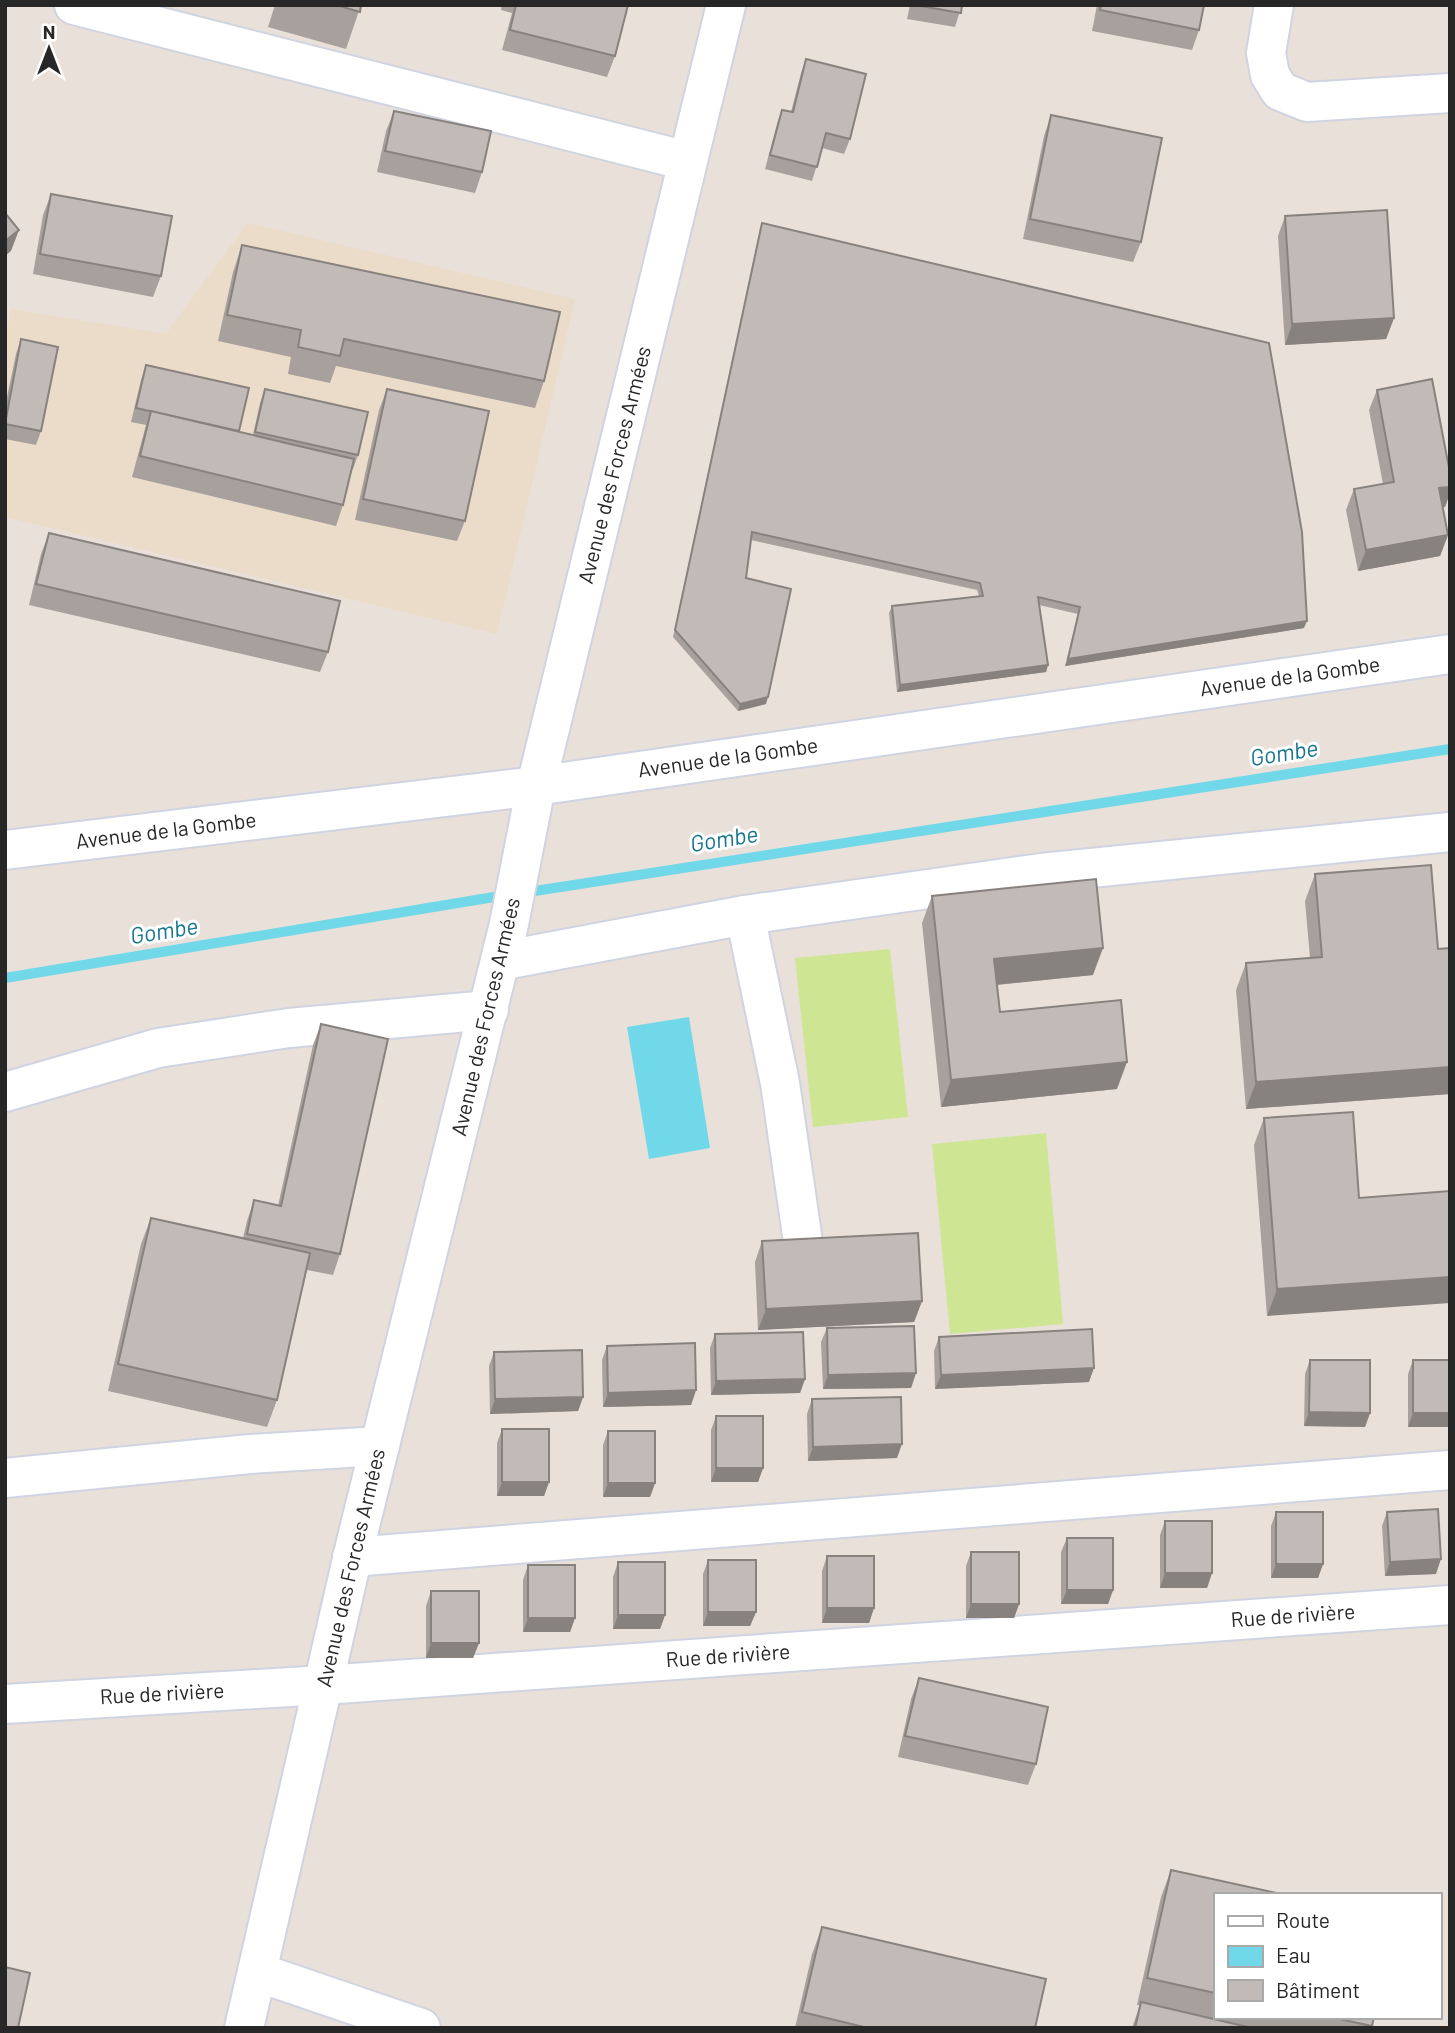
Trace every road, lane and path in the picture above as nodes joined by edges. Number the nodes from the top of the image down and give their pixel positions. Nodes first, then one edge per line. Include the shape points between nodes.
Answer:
1 (74, 5) edge
2 (726, 5) edge
3 (1274, 5) edge
4 (1450, 93) edge
5 (687, 161) junction
6 (1450, 654) edge
7 (536, 786) junction
8 (1450, 832) edge
9 (5, 850) edge
10 (745, 915) junction
11 (500, 961) junction
12 (489, 1010) junction
13 (5, 1091) edge
14 (802, 1235) dead end
15 (380, 1446) junction
16 (1450, 1470) edge
17 (5, 1478) edge
18 (352, 1557) junction
19 (1450, 1605) edge
20 (324, 1685) junction
21 (5, 1704) edge
22 (257, 1972) junction
23 (244, 2028) edge
24 (421, 2028) edge

1 - 5 street
2 - 5 street, Avenue des Forces Armées
3 - 4 street via 1266,53 1270,75 1280,91 1307,102
5 - 7 street, Avenue des Forces Armées
6 - 7 street, Avenue de la Gombe
7 - 9 street, Avenue de la Gombe
7 - 11 street, Avenue des Forces Armées
8 - 10 street via 1054,872
10 - 11 street
10 - 14 street via 780,1083
11 - 12 street, Avenue des Forces Armées
12 - 13 street via 289,1028 158,1048
12 - 15 street, Avenue des Forces Armées
15 - 17 street
15 - 18 street, Avenue des Forces Armées
16 - 18 street
18 - 20 street, Avenue des Forces Armées
19 - 20 street, Rue de rivière
20 - 21 street, Rue de rivière
20 - 22 street, Avenue des Forces Armées
22 - 23 street, Avenue des Forces Armées
22 - 24 street

